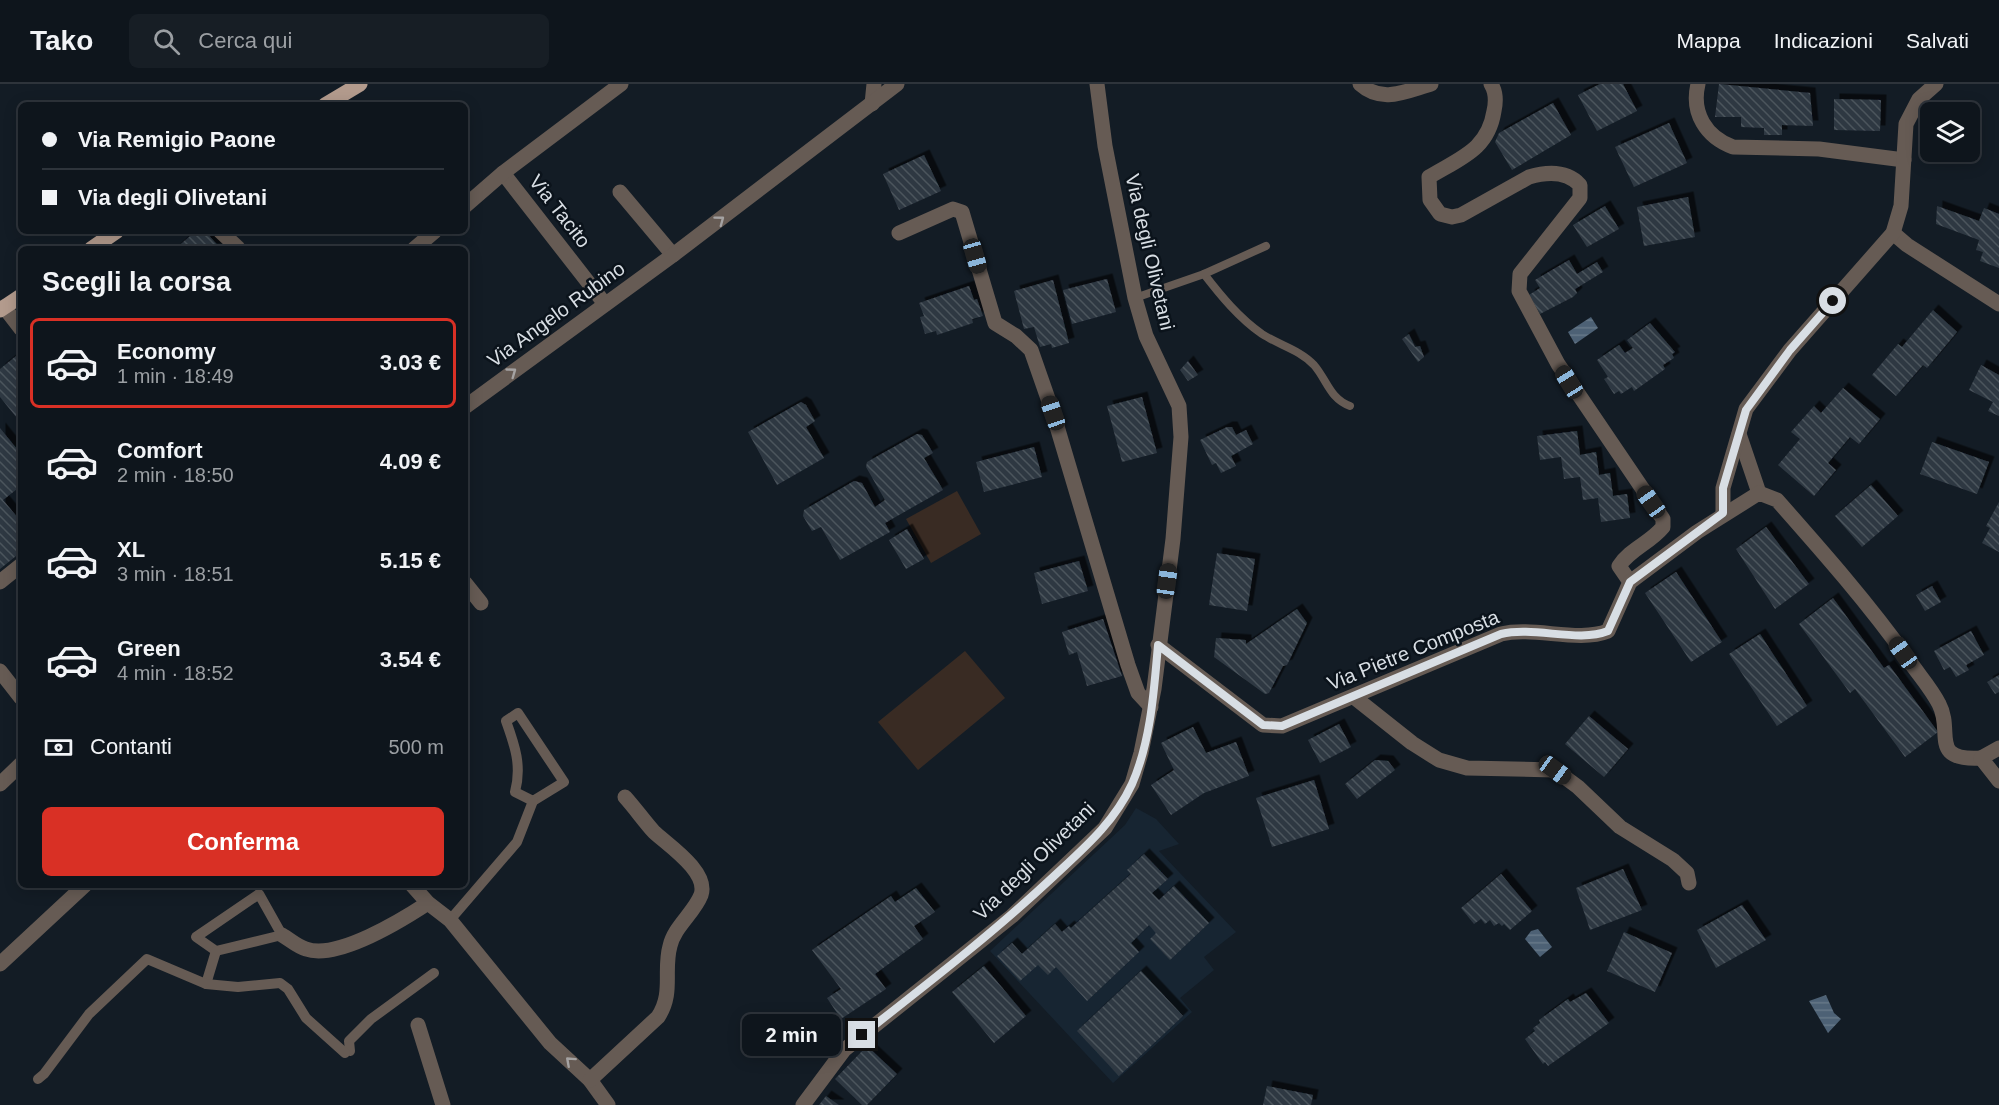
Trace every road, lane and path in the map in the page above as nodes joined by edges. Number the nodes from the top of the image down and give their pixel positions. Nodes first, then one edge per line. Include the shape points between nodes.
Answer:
1 (360, 84) edge
2 (621, 84) edge
3 (874, 84) edge
4 (897, 84) edge
5 (1097, 84) edge
6 (1360, 84) edge
7 (1431, 84) edge
8 (1491, 84) edge
9 (1698, 84) edge
10 (1936, 84) edge
11 (330, 102) edge
12 (872, 104) junction
13 (1904, 160) junction
14 (503, 173) junction
15 (620, 192) dead end
16 (468, 203) edge
17 (899, 233) dead end
18 (1893, 233) junction
19 (113, 234) edge
20 (223, 234) edge
21 (432, 234) edge
22 (95, 246) edge
23 (236, 246) edge
24 (418, 246) edge
25 (1266, 246) dead end
26 (673, 255) junction
27 (1204, 274) junction
28 (18, 298) edge
29 (1135, 298) junction
30 (605, 304) junction
31 (1999, 304) edge
32 (2, 308) edge
33 (18, 326) edge
34 (468, 405) edge
35 (1350, 406) dead end
36 (1739, 434) junction
37 (1759, 493) junction
38 (1723, 513) junction
39 (18, 567) edge
40 (0, 582) edge
41 (1630, 582) junction
42 (468, 587) edge
43 (481, 603) dead end
44 (1158, 645) junction
45 (0, 671) edge
46 (18, 694) edge
47 (1354, 698) junction
48 (1151, 707) junction
49 (1999, 748) edge
50 (1981, 758) junction
51 (18, 767) edge
52 (1999, 781) edge
53 (0, 784) edge
54 (625, 797) dead end
55 (533, 801) junction
56 (1689, 883) dead end
57 (82, 888) edge
58 (415, 888) edge
59 (428, 903) junction
60 (450, 920) junction
61 (282, 934) junction
62 (216, 951) junction
63 (0, 964) edge
64 (434, 973) dead end
65 (206, 984) junction
66 (418, 1025) dead end
67 (38, 1079) dead end
68 (590, 1080) junction
69 (443, 1105) edge
70 (608, 1105) edge
71 (803, 1105) edge

1 - 11 main road
2 - 14 street
3 - 12 street
4 - 12 street, Via Angelo Rubino
5 - 29 street, Via degli Olivetani
6 - 7 street via 1368,92 1384,96
8 - 41 street via 1495,106 1487,137 1477,148 1429,177 1430,200 1440,214 1452,217 1528,177 1552,173 1580,185 1580,198 1520,274 1519,291 1574,390 1663,519 1663,527 1656,535 1625,557 1619,566
9 - 13 street via 1697,107 1705,128 1722,143 1733,147 1819,149
10 - 13 street via 1911,110 1906,124
26 -> 12 street, Via Angelo Rubino
13 - 18 street via 1901,206
14 - 16 street
14 - 30 street, Via Tacito
15 - 26 street
17 - 48 street via 953,209 962,212 995,323 1031,350 1128,665 1138,693
18 - 31 street
18 - 36 street via 1790,350 1746,410
19 - 22 main road
20 - 23 street
21 - 24 street
25 - 27 lane
26 - 30 street, Via Angelo Rubino
27 - 29 lane
27 - 35 lane via 1238,314 1262,334 1303,356 1315,366 1334,397
28 - 32 main road
29 - 44 street, Via degli Olivetani via 1146,336 1179,406 1181,437 1173,538
34 -> 30 street, Via Angelo Rubino
32 - 33 street
36 - 37 street
36 - 38 street via 1723,488
37 - 38 street, Via Pietre Composta
37 - 50 street via 1778,500 1878,617 1941,706 1945,741 1952,754 1961,759
38 - 41 street, Via Pietre Composta
39 - 40 street
41 - 47 street, Via Pietre Composta via 1608,631 1578,634 1515,630
42 - 43 street
44 - 47 street, Via Pietre Composta via 1263,725 1282,726
44 - 48 street, Via degli Olivetani
45 - 46 street
47 - 56 street via 1438,760 1467,768 1555,770 1620,827 1673,860 1687,873
48 - 71 street, Via degli Olivetani via 1132,784 1105,828 1012,916 844,1050
49 - 50 street
50 - 52 street
51 - 53 street
54 - 68 street via 698,875 701,894 670,945 665,1006
55 - 55 street via 564,782 518,713 506,721 517,750 519,776 515,792
55 - 60 street via 517,842
57 - 63 street
58 - 59 street
59 - 60 street
59 - 61 street via 388,928 331,950 306,949
68 -> 60 street via 550,1043
61 - 62 street
61 - 62 street via 259,894 196,937
62 - 65 street
64 - 65 street via 371,1019 349,1041 347,1052 306,1018 280,983 238,987
65 - 67 street via 147,959 89,1014
66 - 69 street
68 - 70 street

